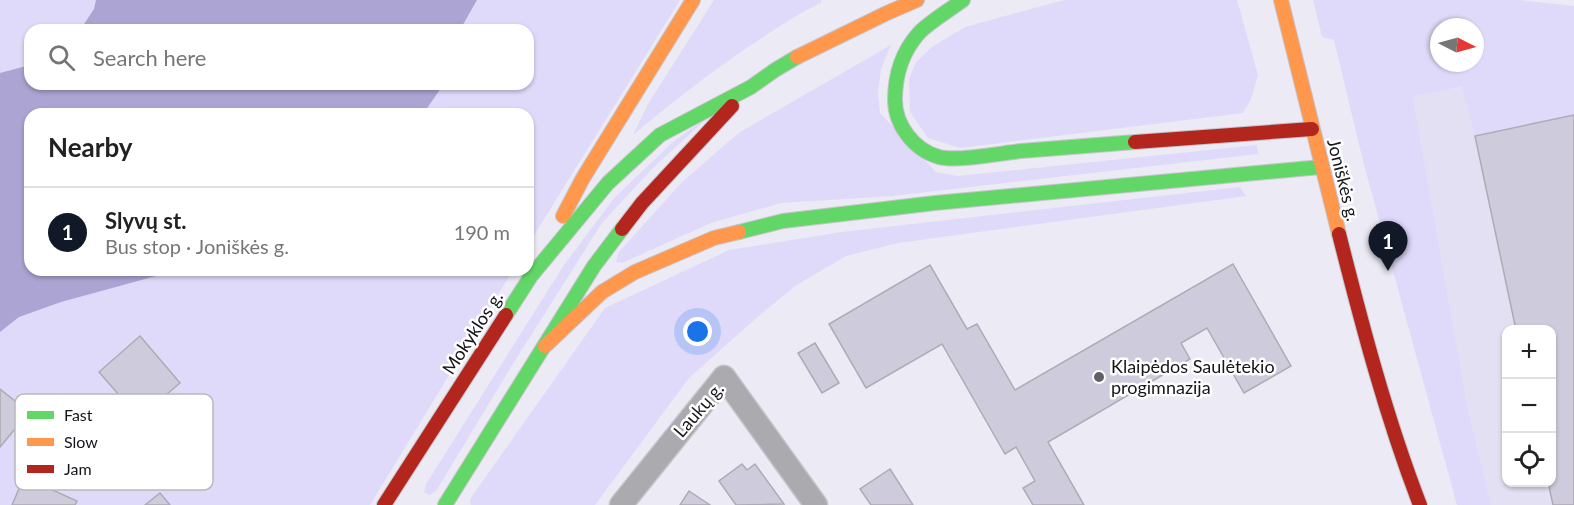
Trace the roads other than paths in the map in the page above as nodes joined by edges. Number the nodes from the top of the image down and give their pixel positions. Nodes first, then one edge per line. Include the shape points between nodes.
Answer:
1 (693, 0) edge
2 (917, 0) edge
3 (963, 0) edge
4 (1281, 0) edge
5 (751, 87) junction
6 (1312, 129) junction
7 (1321, 167) junction
8 (534, 270) edge
9 (534, 272) edge
10 (531, 276) edge
11 (545, 346) junction
12 (384, 505) edge
13 (445, 505) edge
14 (621, 505) edge
15 (816, 505) edge
16 (1420, 505) edge

1 - 8 main road via 583,178
2 - 5 main road, Mokyklos g. via 805,53
3 - 6 main road via 920,32 901,60 895,87 900,125 911,139 940,157
4 - 6 main road, Joniškės g.
5 - 9 main road, Mokyklos g. via 660,135 609,183
5 - 11 main road, Mokyklos g. via 642,203 594,266
6 - 7 main road, Joniškės g.
7 - 11 main road via 783,221 714,238 635,272 602,292
7 - 16 main road, Joniškės g. via 1366,341
10 - 12 main road, Mokyklos g.
11 - 13 main road, Mokyklos g.
14 - 15 street, Laukų g. via 724,377

